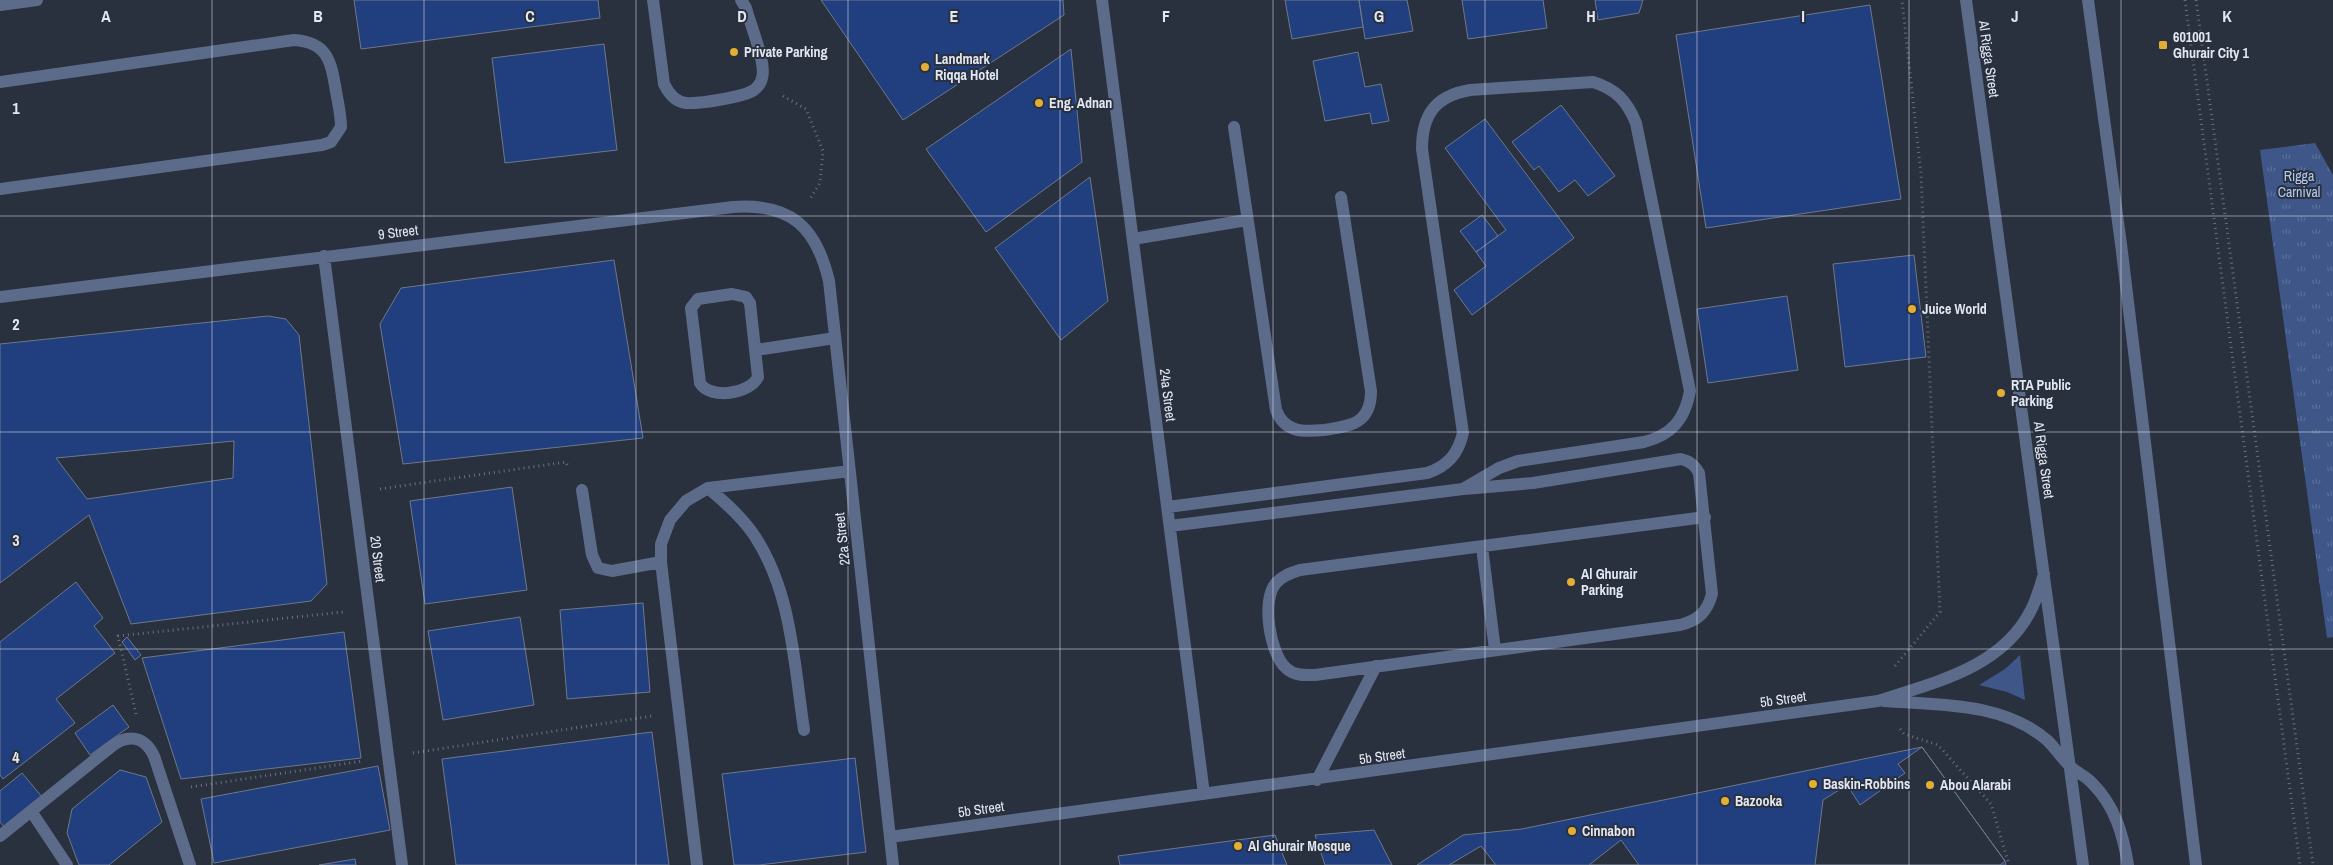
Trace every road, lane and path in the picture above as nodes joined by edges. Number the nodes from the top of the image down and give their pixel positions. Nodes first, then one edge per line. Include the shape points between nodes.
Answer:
1 (36, 0) edge
2 (653, 0) edge
3 (741, 0) edge
4 (1102, 0) edge
5 (1902, 0) edge
6 (1966, 0) edge
7 (2088, 0) edge
8 (2185, 0) edge
9 (2196, 0) edge
10 (0, 5) edge
11 (0, 82) edge
12 (760, 84) junction
13 (1234, 127) dead end
14 (0, 189) edge
15 (1341, 197) dead end
16 (797, 219) junction
17 (1247, 220) junction
18 (1133, 240) junction
19 (324, 256) junction
20 (0, 297) edge
21 (835, 338) junction
22 (756, 350) junction
23 (850, 471) junction
24 (708, 488) junction
25 (1463, 489) junction
26 (582, 490) joint
27 (354, 492) junction
28 (1168, 507) junction
29 (1705, 517) junction
30 (1170, 526) junction
31 (1482, 547) junction
32 (661, 562) junction
33 (2044, 574) junction
34 (369, 609) junction
35 (1495, 650) junction
36 (1376, 666) junction
37 (1878, 701) junction
38 (679, 712) junction
39 (804, 730) dead end
40 (142, 740) junction
41 (388, 757) junction
42 (2070, 766) junction
43 (1317, 780) junction
44 (166, 790) junction
45 (1204, 794) junction
46 (31, 811) junction
47 (0, 836) edge
48 (890, 837) junction
49 (66, 865) edge
50 (190, 865) edge
51 (402, 865) edge
52 (697, 865) edge
53 (893, 865) edge
54 (2009, 865) edge
55 (2083, 865) edge
56 (2128, 865) edge
57 (2196, 865) edge
58 (2300, 865) edge
59 (2313, 865) edge

1 - 10 street
2 - 12 street via 664,84 676,100 686,103 743,94
3 - 12 street via 763,67
4 - 18 street, 24a Street
5 - 37 path via 1921,174 1940,612 1891,671
6 - 33 street, Al Rigga Street
7 - 57 street
8 - 58 path
9 - 59 path
11 - 14 street via 294,40 306,41 327,55 332,67 341,127 331,142 322,145
12 - 16 path via 806,109 823,151 820,184
13 - 17 street
15 - 17 street via 1372,391 1367,413 1349,426 1295,431 1280,419
16 - 19 street, 9 Street via 777,210 755,206
16 - 21 street, 22a Street via 813,237 824,258
17 - 18 street
18 - 28 street, 24a Street
19 - 20 street, 9 Street
19 - 27 street, 20 Street
21 - 22 street
21 - 23 street, 22a Street
22 - 22 street via 750,303 746,297 732,294 698,299 693,303 690,314 698,376 703,389 716,393 743,390 755,384 759,371
23 - 24 street
23 - 48 street, 22a Street
24 - 32 street via 686,501 670,520 661,544
24 - 39 street via 753,534 769,561 788,622
25 - 28 street via 1518,461 1658,438 1671,431 1686,408 1690,391 1636,123 1621,96 1608,87 1577,81 1453,93 1438,102 1428,116 1422,132 1422,149 1463,433 1452,459 1427,474
25 - 29 street via 1533,482 1681,459 1692,463 1699,473
25 - 30 street
26 - 27 path via 566,462
26 - 32 street via 592,555 598,568 612,571
27 - 34 street, 20 Street
28 - 30 street, 24a Street
29 - 31 street
29 - 35 street via 1712,594 1702,615 1692,622
30 - 45 street, 24a Street
31 - 35 street
31 - 36 street via 1300,570 1286,574 1275,584 1269,597 1268,612 1277,657 1287,669 1301,675 1316,675
32 - 38 street
33 - 37 street, 5b Street via 2031,611 2010,641 1979,664
33 - 42 street, Al Rigga Street
34 - 40 path via 118,636
34 - 41 street, 20 Street
35 - 36 street
36 - 43 street
37 - 42 street, 5b Street via 1985,710 2018,722 2048,741
37 - 43 street, 5b Street
37 - 54 path via 1904,734 1938,745 1991,804
38 - 41 path
38 - 52 street
40 - 44 street via 152,752
40 - 46 street via 121,739
41 - 44 path
41 - 51 street, 20 Street
42 - 55 street, Al Rigga Street
42 - 56 street, 5b Street via 2092,782 2108,801 2119,823
43 - 45 street, 5b Street
44 - 50 street
45 - 48 street, 5b Street
46 - 47 street
46 - 49 street
48 - 53 street, 22a Street

